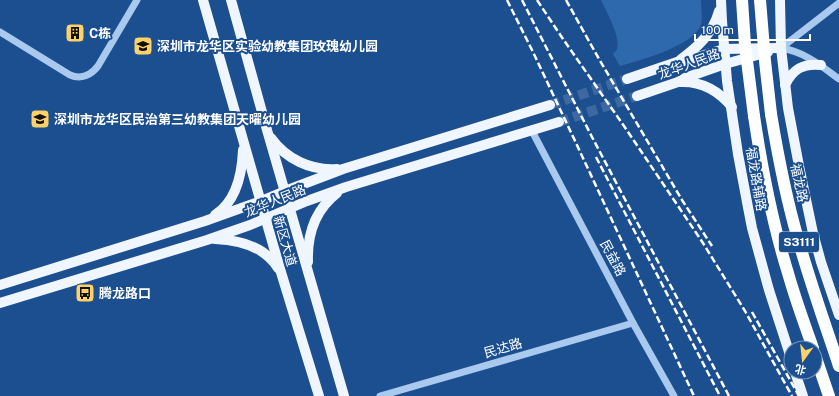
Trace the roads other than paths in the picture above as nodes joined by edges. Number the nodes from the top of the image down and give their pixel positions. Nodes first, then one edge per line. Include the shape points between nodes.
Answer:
1 (137, 0) edge
2 (203, 0) edge
3 (231, 0) edge
4 (742, 0) edge
5 (760, 0) edge
6 (780, 0) edge
7 (721, 1) edge
8 (839, 3) edge
9 (0, 32) edge
10 (781, 48) junction
11 (724, 50) junction
12 (677, 62) junction
13 (725, 64) junction
14 (821, 65) junction
15 (627, 79) tunnel mouth
16 (839, 79) edge
17 (678, 82) junction
18 (786, 85) junction
19 (638, 96) tunnel mouth
20 (550, 105) tunnel mouth
21 (732, 107) junction
22 (559, 122) tunnel mouth
23 (267, 130) junction
24 (532, 131) junction
25 (242, 137) junction
26 (343, 169) junction
27 (346, 188) junction
28 (284, 191) junction
29 (261, 201) junction
30 (289, 208) junction
31 (265, 218) junction
32 (205, 221) junction
33 (207, 240) junction
34 (281, 274) junction
35 (309, 274) junction
36 (0, 285) edge
37 (0, 303) edge
38 (839, 315) edge
39 (633, 323) junction
40 (785, 340) edge
41 (810, 340) edge
42 (839, 366) edge
43 (823, 378) edge
44 (798, 380) edge
45 (319, 396) edge
46 (344, 396) edge
47 (380, 396) edge
48 (674, 396) edge
49 (803, 396) edge
50 (829, 396) edge

1 - 9 street via 98,66 84,77 70,75
2 - 25 main road, 新区大道
3 - 23 main road, 新区大道
4 - 41 highway, S3111, bridge via 754,116 770,204 787,272
5 - 42 highway, 福龙路 / S3111, bridge via 771,114 782,176 806,267
6 - 10 main road
7 - 11 main road, 福龙路辅路
7 - 12 main road via 714,24 707,36
8 - 10 street
10 - 11 main road, 龙华人民路
10 - 13 main road, 龙华人民路
10 - 14 street via 802,54
10 - 18 main road
11 - 12 main road, 龙华人民路
11 - 13 main road, 福龙路辅路
12 - 15 main road, 龙华人民路
13 - 17 main road, 龙华人民路
13 - 21 main road, 福龙路辅路
14 - 16 street
14 - 18 main road via 812,64 800,68 791,75
17 - 19 main road, 龙华人民路
17 - 21 main road via 708,87 725,98
18 - 38 main road via 804,196 821,262
20 - 26 main road, 龙华人民路
21 - 40 main road, 福龙路辅路 via 752,228
22 - 24 main road, 龙华人民路
23 - 26 main road via 276,144 295,160 318,168
23 - 28 main road, 新区大道
24 - 27 main road, 龙华人民路
24 - 39 street, 民益路
25 - 29 main road, 新区大道
25 - 32 main road via 240,175 235,192 219,213
26 - 28 main road, 龙华人民路
27 - 30 main road, 龙华人民路
27 - 35 main road via 327,202 314,222 308,245
28 - 29 main road, 龙华人民路
28 - 30 main road, 新区大道
29 - 31 main road, 新区大道
29 - 32 main road, 龙华人民路
30 - 31 main road, 龙华人民路
30 - 35 main road, 新区大道
31 - 33 main road, 龙华人民路
31 - 34 main road, 新区大道
32 - 36 main road, 龙华人民路
33 - 34 main road via 226,239 253,247 271,259
33 - 37 main road, 龙华人民路
34 - 45 main road, 新区大道
35 - 46 main road, 新区大道
39 - 47 street, 民达路
39 - 48 street, 民益路
43 - 50 highway
44 - 49 main road

